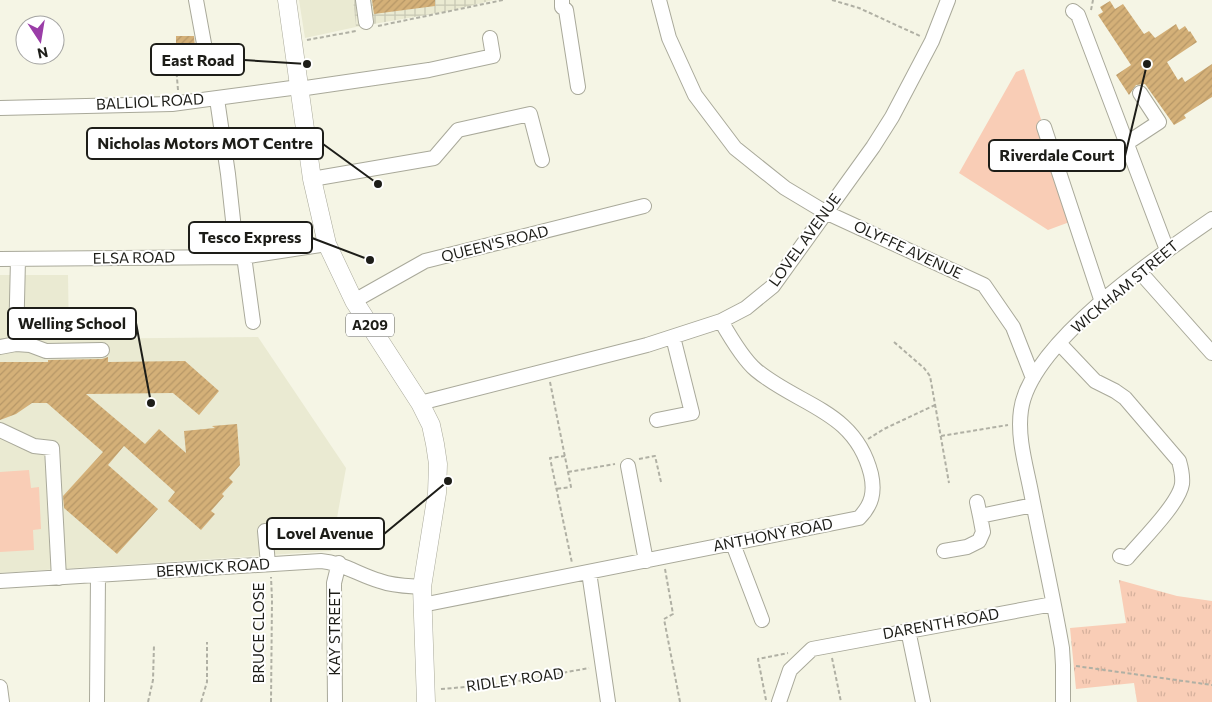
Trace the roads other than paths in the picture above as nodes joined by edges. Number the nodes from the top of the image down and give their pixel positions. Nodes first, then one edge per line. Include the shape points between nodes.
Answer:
1 (196, 0) edge
2 (287, 0) edge
3 (363, 0) edge
4 (659, 0) edge
5 (948, 0) edge
6 (564, 5) edge
7 (1074, 11) dead end
8 (367, 26) road end
9 (490, 38) dead end
10 (210, 58) dead end
11 (578, 87) dead end
12 (299, 88) junction
13 (1140, 92) dead end
14 (217, 98) junction
15 (0, 108) edge
16 (1044, 127) dead end
17 (1127, 144) junction
18 (542, 160) dead end
19 (312, 179) junction
20 (644, 206) dead end
21 (826, 212) junction
22 (1212, 218) edge
23 (326, 244) junction
24 (1167, 250) junction
25 (241, 257) junction
26 (0, 259) edge
27 (18, 259) junction
28 (1140, 272) junction
29 (354, 301) junction
30 (1102, 302) junction
31 (720, 321) junction
32 (253, 322) dead end
33 (673, 337) junction
34 (1059, 343) junction
35 (16, 344) junction
36 (0, 347) edge
37 (102, 350) dead end
38 (1212, 353) edge
39 (1033, 378) junction
40 (420, 403) junction
41 (657, 420) dead end
42 (0, 430) edge
43 (628, 466) dead end
44 (977, 502) dead end
45 (1033, 505) junction
46 (980, 516) junction
47 (265, 531) dead end
48 (733, 544) junction
49 (944, 551) dead end
50 (1120, 556) dead end
51 (646, 561) junction
52 (339, 563) junction
53 (269, 564) junction
54 (582, 574) junction
55 (98, 575) junction
56 (59, 578) junction
57 (0, 582) edge
58 (422, 587) junction
59 (1053, 604) junction
60 (422, 605) junction
61 (762, 620) dead end
62 (908, 630) junction
63 (0, 687) edge
64 (426, 696) edge
65 (2, 702) edge
66 (97, 702) edge
67 (335, 702) edge
68 (608, 702) edge
69 (779, 702) edge
70 (923, 702) edge
71 (1063, 702) edge

1 - 10 street via 205,49
2 - 12 main road, A209
3 - 8 street
4 - 21 street, OLYFFE AVENUE via 680,64 695,95 716,124 735,148 757,166 785,188
5 - 21 street, LOVEL AVENUE via 932,41 892,117
6 - 11 street
7 - 17 street
9 - 12 street, BALLIOL ROAD via 493,56 429,70
12 - 14 street, BALLIOL ROAD
12 - 19 main road, A209
13 - 17 street via 1159,122
14 - 15 street, BALLIOL ROAD via 179,103
14 - 25 street
16 - 30 street
17 - 24 street
18 - 19 street via 530,114 458,130 434,158
19 - 23 main road, A209
20 - 29 street, QUEEN'S ROAD via 425,261
21 - 31 street, LOVEL AVENUE via 773,286 746,308
21 - 39 street, OLYFFE AVENUE via 984,285 1014,327
22 - 24 street, WICKHAM STREET
23 - 25 street, ELSA ROAD
23 - 29 main road, A209
24 - 28 street, WICKHAM STREET
25 - 27 street, ELSA ROAD
25 - 32 street
26 - 27 street, ELSA ROAD
27 - 35 street
28 - 30 street, WICKHAM STREET
28 - 38 street
29 - 40 main road, A209
30 - 34 street, WICKHAM STREET
31 - 33 street, LOVEL AVENUE
31 - 48 street, ANTHONY ROAD via 755,369 837,419 849,431 869,466 874,485 872,499 859,518
33 - 40 street, LOVEL AVENUE
33 - 41 street via 692,413
34 - 39 street, WICKHAM STREET
34 - 50 street via 1095,381 1125,398 1179,461 1182,484 1178,496 1128,558
35 - 36 street
35 - 37 street via 46,351
39 - 45 street, WICKHAM STREET via 1024,396 1021,417
40 - 58 main road, A209 via 431,425 438,464 437,493
42 - 56 street via 34,446 52,448
43 - 51 street
44 - 46 street
45 - 46 street
45 - 59 street, WICKHAM STREET
46 - 49 street via 981,538 974,544
47 - 53 street
48 - 51 street, ANTHONY ROAD
48 - 61 street
51 - 54 street, ANTHONY ROAD
52 - 53 street, BERWICK ROAD
52 - 58 street, BERWICK ROAD via 380,581
52 - 67 street, KAY STREET via 334,583
53 - 55 street, BERWICK ROAD
54 - 60 street, ANTHONY ROAD
54 - 68 street
55 - 56 street, BERWICK ROAD
55 - 66 street
56 - 57 street, BERWICK ROAD
58 - 60 main road, A209
59 - 62 street, DARENTH ROAD
59 - 71 street, WICKHAM STREET via 1063,665
60 - 64 main road, A209
62 - 69 street, DARENTH ROAD via 812,648 790,670
62 - 70 street
63 - 65 street

